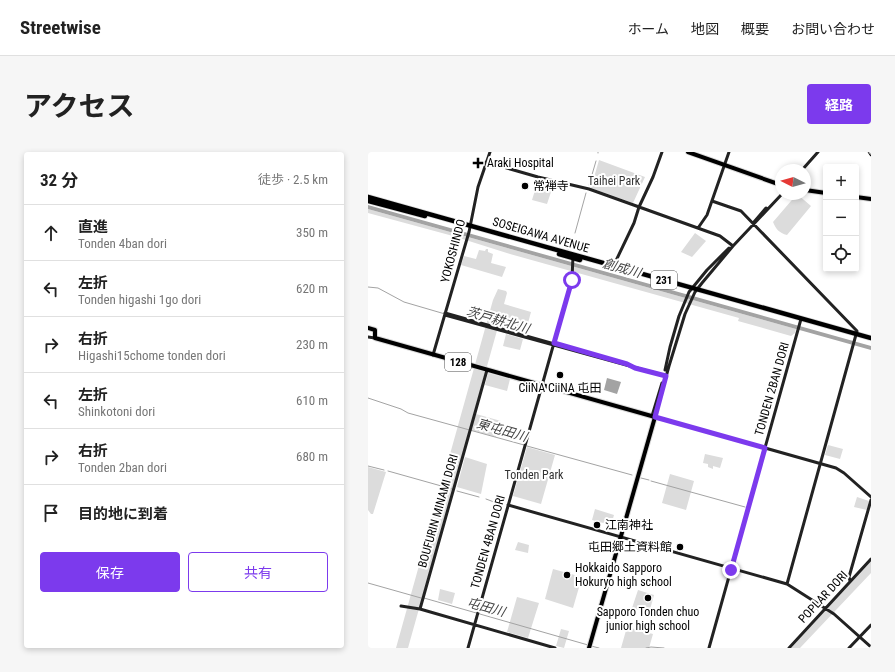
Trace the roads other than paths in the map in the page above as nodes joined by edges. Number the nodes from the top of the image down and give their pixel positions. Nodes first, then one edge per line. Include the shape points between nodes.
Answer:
1 (490, 152) edge
2 (662, 152) edge
3 (688, 152) edge
4 (729, 152) edge
5 (820, 152) edge
6 (486, 162) junction
7 (809, 164) edge
8 (725, 165) junction
9 (775, 183) edge
10 (811, 191) edge
11 (823, 193) edge
12 (368, 197) edge
13 (859, 198) edge
14 (368, 200) edge
15 (775, 200) edge
16 (871, 200) edge
17 (712, 201) junction
18 (639, 207) junction
19 (412, 211) junction
20 (753, 224) junction
21 (698, 228) junction
22 (469, 229) junction
23 (732, 246) junction
24 (573, 258) junction
25 (613, 267) junction
26 (693, 292) junction
27 (445, 314) junction
28 (800, 322) junction
29 (368, 328) edge
30 (368, 337) edge
31 (375, 338) junction
32 (856, 338) junction
33 (871, 340) edge
34 (553, 345) junction
35 (433, 355) junction
36 (487, 370) junction
37 (665, 376) junction
38 (542, 385) junction
39 (654, 417) junction
40 (765, 448) junction
41 (821, 464) junction
42 (871, 498) edge
43 (508, 505) junction
44 (620, 537) junction
45 (871, 559) edge
46 (731, 568) junction
47 (850, 581) junction
48 (787, 584) junction
49 (401, 606) dead end
50 (826, 608) junction
51 (420, 609) junction
52 (474, 625) junction
53 (871, 625) edge
54 (860, 637) junction
55 (589, 646) edge
56 (871, 647) edge
57 (468, 648) edge
58 (555, 648) edge
59 (709, 648) edge
60 (789, 648) edge
61 (849, 648) edge

1 - 6 street, YOKOSHINDO
2 - 18 street via 654,177
3 - 8 main road
4 - 8 street
5 - 7 street
6 - 18 street via 590,190
6 - 22 street, YOKOSHINDO
8 - 9 main road
8 - 17 street
10 - 11 main road
12 - 19 highway, SOSEIGAWA AVENUE / 231
13 - 16 main road
14 - 19 highway, SOSEIGAWA AVENUE / 231
15 - 20 street
17 - 20 street via 741,211
17 - 21 street
18 - 21 street
18 - 25 street
19 - 22 highway, SOSEIGAWA AVENUE / 231
20 - 23 street
20 - 32 street via 856,329
21 - 23 street via 720,236
22 - 24 highway, SOSEIGAWA AVENUE / 231
22 - 27 street, YOKOSHINDO
23 - 26 street
24 - 25 highway, SOSEIGAWA AVENUE / 231
24 - 34 street, TONDEN 4BAN DORI via 572,280
25 - 26 highway, SOSEIGAWA AVENUE / 231
26 - 28 highway, SOSEIGAWA AVENUE / 231
26 - 37 street
26 - 37 street via 678,316
27 - 34 street
27 - 35 street, YOKOSHINDO
28 - 32 highway, SOSEIGAWA AVENUE / 231
28 - 40 street, TONDEN 2BAN DORI
29 - 31 main road via 375,330
30 - 31 street
31 - 35 main road, 128
32 - 33 highway, SOSEIGAWA AVENUE / 231
32 - 41 street
34 - 37 street
34 - 38 street, TONDEN 4BAN DORI
35 - 36 main road, 128
36 - 38 main road, 128
36 - 51 street, BOUFURIN MINAMI DORI
37 - 39 street
38 - 39 main road, 128
38 - 43 street, TONDEN 4BAN DORI
39 - 40 street
39 - 44 main road
39 - 44 main road
40 - 41 street
40 - 46 street, TONDEN 2BAN DORI
41 - 42 street via 844,472
41 - 48 street
42 - 47 street
43 - 44 street
43 - 52 street, TONDEN 4BAN DORI
44 - 46 street
44 - 55 main road
45 - 47 street, POPLAR DORI
46 - 48 street
46 - 59 street, TONDEN 2BAN DORI
47 - 50 street, POPLAR DORI
48 - 50 street
49 - 51 street
50 - 54 street
50 - 60 street, POPLAR DORI
51 - 52 street
52 - 57 street, TONDEN 4BAN DORI
52 - 58 street
53 - 54 street
54 - 56 street
54 - 61 street

